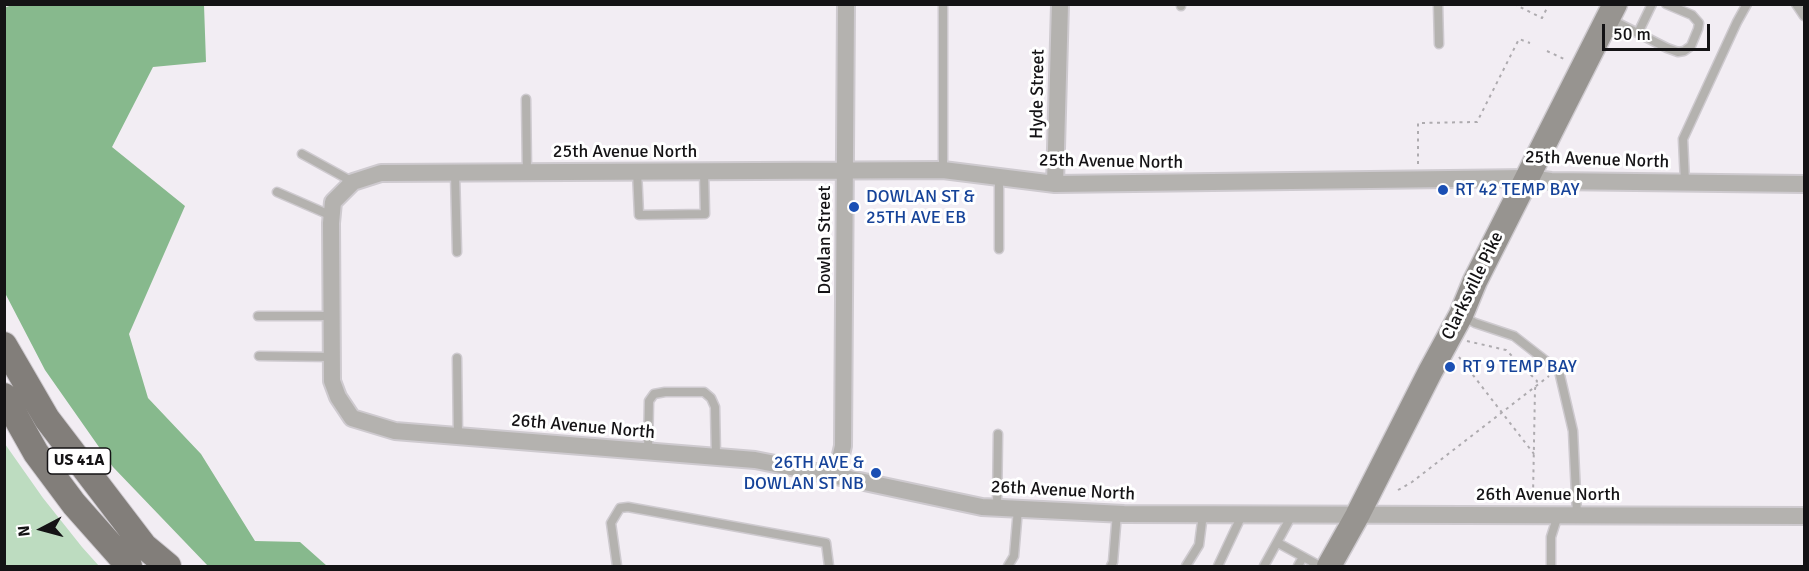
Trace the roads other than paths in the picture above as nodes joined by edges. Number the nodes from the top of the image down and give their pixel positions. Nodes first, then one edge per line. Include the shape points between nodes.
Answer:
1 (846, 4) edge
2 (943, 4) edge
3 (1060, 4) edge
4 (1438, 4) edge
5 (1652, 4) edge
6 (1666, 4) edge
7 (1748, 4) edge
8 (1796, 4) edge
9 (1611, 11) edge
10 (1804, 16) edge
11 (1638, 33) junction
12 (1439, 44) dead end
13 (526, 99) dead end
14 (302, 154) dead end
15 (845, 169) junction
16 (943, 170) junction
17 (638, 171) junction
18 (704, 171) junction
19 (527, 172) junction
20 (455, 173) junction
21 (999, 177) junction
22 (1528, 178) junction
23 (353, 182) junction
24 (1685, 182) junction
25 (1055, 184) junction
26 (1804, 184) edge
27 (278, 192) dead end
28 (332, 216) junction
29 (999, 249) dead end
30 (457, 252) dead end
31 (1461, 315) junction
32 (258, 316) dead end
33 (332, 316) junction
34 (4, 345) edge
35 (259, 356) dead end
36 (332, 357) junction
37 (457, 358) dead end
38 (4, 396) edge
39 (998, 434) dead end
40 (458, 436) junction
41 (648, 452) junction
42 (716, 457) junction
43 (836, 476) junction
44 (997, 508) junction
45 (1018, 509) junction
46 (1117, 513) junction
47 (1203, 514) junction
48 (1242, 514) junction
49 (1292, 515) junction
50 (1558, 515) junction
51 (1577, 515) junction
52 (1357, 516) junction
53 (1804, 516) edge
54 (1278, 543) junction
55 (1303, 557) junction
56 (129, 567) edge
57 (168, 567) edge
58 (617, 567) edge
59 (830, 567) edge
60 (1008, 567) edge
61 (1111, 567) edge
62 (1186, 567) edge
63 (1218, 567) edge
64 (1264, 567) edge
65 (1298, 567) edge
66 (1320, 567) edge
67 (1329, 567) edge
68 (1551, 567) edge

1 - 15 street, Dowlan Street
2 - 16 lane
3 - 25 street, Hyde Street
4 - 12 lane
5 - 11 lane
6 - 11 lane via 1699,22 1691,46 1678,52
7 - 24 lane via 1683,139
8 - 10 lane
9 - 11 lane
9 - 22 main road, Clarksville Pike
13 - 19 lane
14 - 23 lane
15 - 16 street, 25th Avenue North
15 - 18 street, 25th Avenue North
15 - 43 street, Dowlan Street via 843,446
16 - 21 street, 25th Avenue North
17 - 18 street, 25th Avenue North
17 - 18 lane via 639,215 705,214
17 - 19 street, 25th Avenue North
19 - 20 street, 25th Avenue North
20 - 23 street, 25th Avenue North via 381,173
20 - 30 lane
21 - 25 street, 25th Avenue North
21 - 29 lane
22 - 24 street, 25th Avenue North
22 - 25 street, 25th Avenue North
22 - 31 main road, Clarksville Pike
23 - 28 street via 333,201
24 - 26 street, 25th Avenue North
27 - 28 lane
28 - 33 street
31 - 51 lane via 1514,336 1559,371 1573,431
31 - 52 main road, Clarksville Pike
32 - 33 lane
33 - 36 street
34 - 57 main road, US 41A via 47,419 144,546
35 - 36 lane
36 - 40 street, 26th Avenue North via 332,381 352,418 395,431
37 - 40 lane
38 - 56 main road, US 41A via 36,453
39 - 44 lane
40 - 41 street, 26th Avenue North
41 - 42 street, 26th Avenue North
41 - 42 lane via 649,401 654,394 704,392 715,407
42 - 43 street, 26th Avenue North via 755,460
43 - 44 street, 26th Avenue North
44 - 45 street, 26th Avenue North
45 - 46 street, 26th Avenue North
45 - 60 lane via 1014,556
46 - 47 street, 26th Avenue North
46 - 61 lane
47 - 48 street, 26th Avenue North
47 - 62 lane via 1199,544
48 - 49 street, 26th Avenue North
48 - 63 lane
49 - 52 street, 26th Avenue North
49 - 54 lane
50 - 51 street, 26th Avenue North
50 - 52 street, 26th Avenue North
50 - 68 lane via 1551,537
51 - 53 street, 26th Avenue North
52 - 67 main road, Clarksville Pike
54 - 55 lane
54 - 64 lane
55 - 65 lane
55 - 66 lane
58 - 59 lane via 611,523 620,508 628,507 826,543

